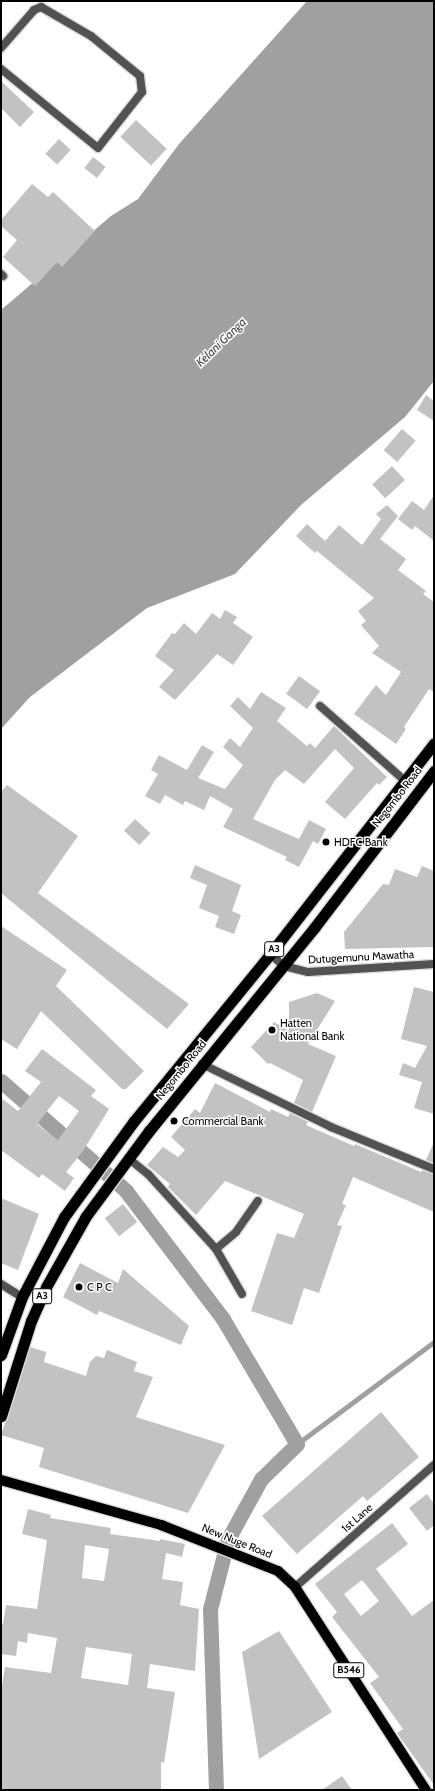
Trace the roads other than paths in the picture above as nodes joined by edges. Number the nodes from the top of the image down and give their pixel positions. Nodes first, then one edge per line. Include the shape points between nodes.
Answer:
1 (1, 48) edge
2 (1, 69) edge
3 (320, 706) dead end
4 (434, 743) edge
5 (434, 771) edge
6 (405, 780) junction
7 (270, 954) junction
8 (434, 964) edge
9 (284, 966) junction
10 (202, 1064) junction
11 (126, 1160) junction
12 (434, 1168) edge
13 (258, 1201) dead end
14 (216, 1249) junction
15 (1, 1284) edge
16 (242, 1294) dead end
17 (22, 1297) junction
18 (1, 1354) edge
19 (1, 1416) edge
20 (434, 1465) edge
21 (1, 1480) edge
22 (295, 1587) junction
23 (426, 1790) edge

1 - 2 street via 34,10 41,7 91,36 140,76 142,92 98,148
3 - 6 street
4 - 6 highway, Negombo Road / A3
5 - 9 highway, Negombo Road / A3
6 - 7 highway, Negombo Road / A3
7 - 9 street, Dutugemunu Mawatha
7 - 17 highway, Negombo Road / A3 via 111,1152 64,1217
8 - 9 street, Dutugemunu Mawatha via 308,972
9 - 10 highway, Negombo Road / A3
10 - 11 highway, Negombo Road / A3
10 - 12 street via 331,1127
11 - 14 street via 148,1174
11 - 19 highway, Negombo Road / A3 via 86,1216 46,1287 31,1321
13 - 14 street via 236,1232
14 - 16 street
15 - 17 street
17 - 18 highway, Negombo Road / A3
20 - 22 street, 1st Lane
21 - 22 main road, New Nuge Road / B546 via 127,1514 193,1536 260,1562 278,1571
22 - 23 main road, New Nuge Road / B546

